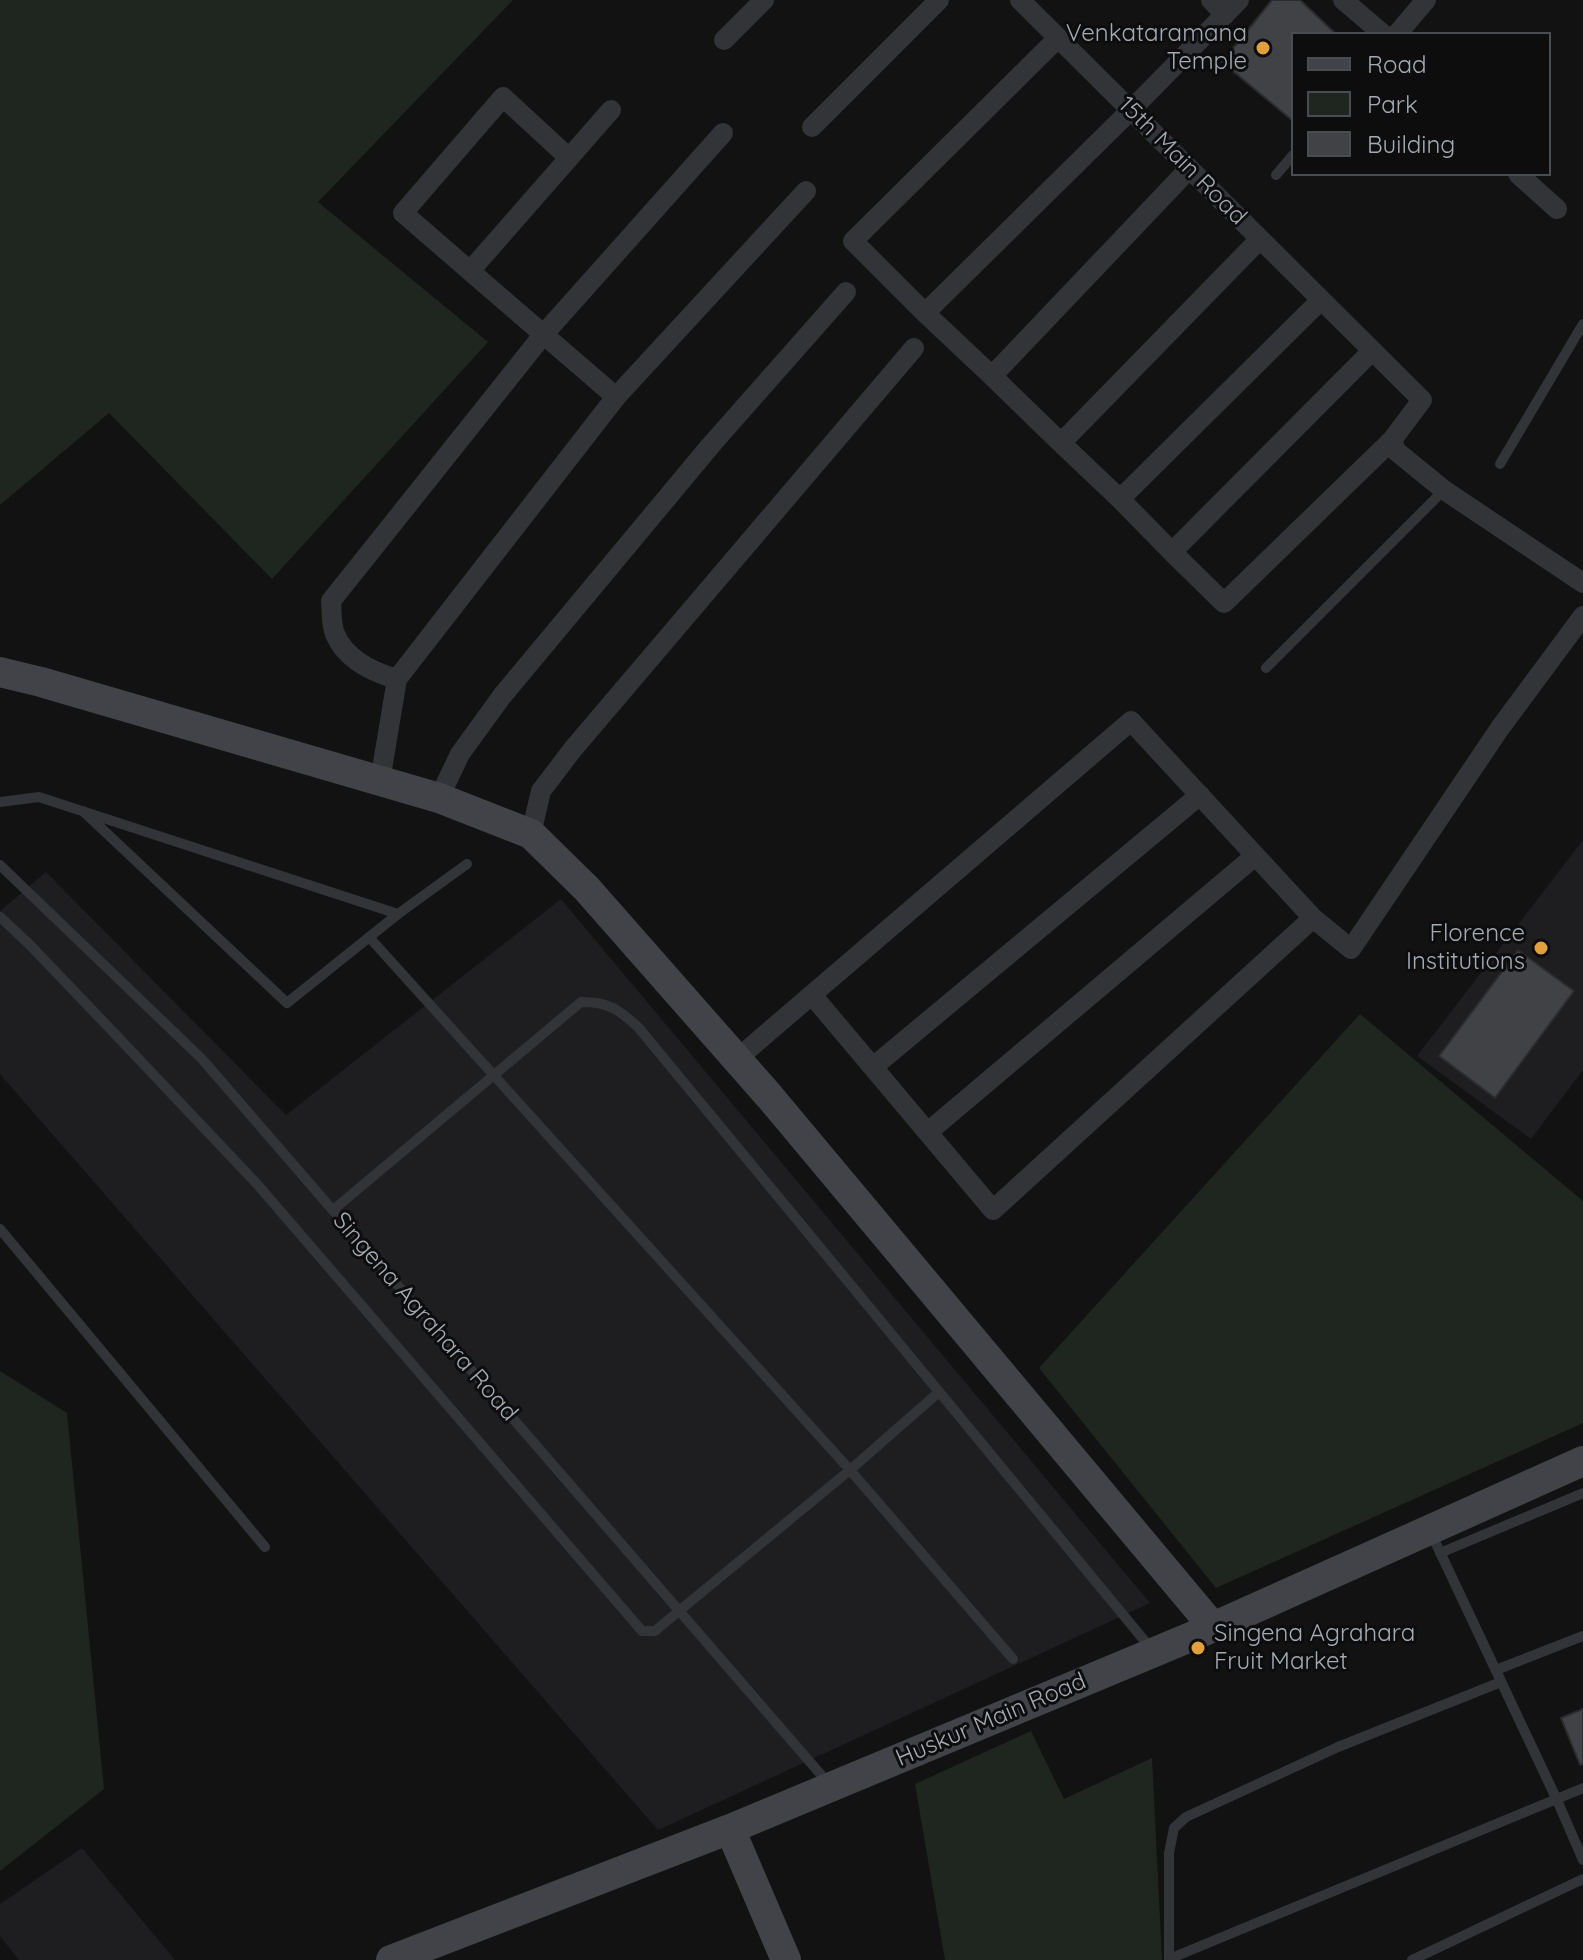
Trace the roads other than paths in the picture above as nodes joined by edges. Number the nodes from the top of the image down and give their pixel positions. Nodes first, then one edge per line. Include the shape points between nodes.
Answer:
1 (764, 0) edge
2 (939, 0) edge
3 (1020, 0) edge
4 (1211, 0) edge
5 (1343, 0) edge
6 (1426, 0) edge
7 (1232, 8) edge
8 (1381, 32) edge
9 (1399, 32) edge
10 (1058, 38) junction
11 (724, 40) dead end
12 (611, 110) dead end
13 (1131, 110) junction
14 (812, 127) dead end
15 (723, 133) dead end
16 (568, 157) junction
17 (1291, 157) edge
18 (1189, 169) junction
19 (1276, 175) dead end
20 (1520, 176) edge
21 (806, 191) dead end
22 (1557, 209) dead end
23 (1260, 239) junction
24 (470, 271) junction
25 (846, 292) dead end
26 (1321, 300) junction
27 (925, 313) junction
28 (1583, 324) edge
29 (543, 335) junction
30 (914, 348) dead end
31 (1372, 351) junction
32 (992, 376) junction
33 (616, 397) junction
34 (1392, 440) junction
35 (1061, 443) junction
36 (1500, 464) dead end
37 (1444, 490) junction
38 (1120, 499) junction
39 (1172, 552) junction
40 (1583, 583) edge
41 (1583, 616) edge
42 (1266, 668) dead end
43 (0, 672) edge
44 (397, 679) junction
45 (380, 781) junction
46 (1200, 795) junction
47 (439, 798) junction
48 (0, 802) edge
49 (82, 810) junction
50 (531, 834) junction
51 (1255, 856) junction
52 (467, 864) dead end
53 (0, 865) edge
54 (398, 914) junction
55 (0, 917) edge
56 (1313, 918) junction
57 (369, 937) junction
58 (812, 995) junction
59 (737, 1059) junction
60 (873, 1067) junction
61 (495, 1074) junction
62 (928, 1132) junction
63 (333, 1210) junction
64 (0, 1229) edge
65 (939, 1392) junction
66 (1583, 1461) edge
67 (850, 1470) junction
68 (1583, 1493) edge
69 (1435, 1542) junction
70 (265, 1547) dead end
71 (679, 1611) junction
72 (1214, 1628) junction
73 (1583, 1636) edge
74 (1154, 1652) junction
75 (1013, 1659) dead end
76 (1496, 1670) junction
77 (1501, 1682) junction
78 (831, 1787) junction
79 (1583, 1788) edge
80 (1557, 1800) junction
81 (730, 1829) junction
82 (1583, 1860) edge
83 (1583, 1879) edge
84 (391, 1960) edge
85 (786, 1960) edge
86 (1169, 1960) edge
87 (1412, 1960) edge

1 - 11 street
2 - 14 street
3 - 10 street, 15th Main Road
4 - 7 street
5 - 8 street
6 - 9 street
7 - 13 street
10 - 13 street, 15th Main Road
10 - 27 street via 853,241
12 - 16 street
13 - 18 street, 15th Main Road
13 - 27 street
15 - 29 street
16 - 24 street
16 - 24 street via 503,97 403,213
17 - 19 lane
18 - 23 street, 15th Main Road
18 - 32 street
20 - 22 street
21 - 33 street
23 - 26 street, 15th Main Road
23 - 35 street
24 - 29 street
25 - 47 street via 502,696 460,754
26 - 31 street, 15th Main Road
26 - 38 street
27 - 32 street
28 - 36 lane
29 - 33 street
29 - 44 street via 331,601 334,632 347,654 375,673
30 - 50 street via 573,749 541,791
31 - 34 street, 15th Main Road via 1422,400
31 - 39 street
32 - 35 street
33 - 44 street
34 - 37 street via 1396,451
34 - 39 street via 1224,603
35 - 38 street
37 - 40 street
37 - 42 lane
38 - 39 street
41 - 56 street via 1500,728 1351,949
43 - 45 street
44 - 45 street
45 - 47 street
46 - 51 street
46 - 58 street via 1131,721
46 - 60 street
47 - 50 street
48 - 49 lane via 39,797
49 - 54 lane
49 - 57 lane via 287,1003
50 - 59 street via 587,889
51 - 56 street
51 - 62 street
52 - 54 lane
53 - 63 lane, Singena Agrahara Road via 202,1059
54 - 57 lane
55 - 71 lane via 257,1184 642,1631 655,1631
56 - 62 street via 993,1210
57 - 61 lane
58 - 59 street
58 - 60 street
59 - 72 street
60 - 62 street
61 - 63 lane
61 - 65 lane via 581,1002 617,1009 638,1027
61 - 67 lane
63 - 71 lane, Singena Agrahara Road
64 - 70 lane
65 - 67 lane
65 - 74 lane
66 - 69 street, Huskur Main Road
67 - 71 lane
67 - 75 lane
68 - 69 lane
69 - 72 street, Huskur Main Road
69 - 76 lane
71 - 78 lane, Singena Agrahara Road
72 - 74 street, Huskur Main Road
73 - 76 lane
74 - 78 street, Huskur Main Road
76 - 77 lane
77 - 80 lane
77 - 86 lane via 1338,1747 1186,1817 1174,1828 1169,1853
78 - 81 street, Huskur Main Road
79 - 80 lane
80 - 82 lane
80 - 86 lane
81 - 84 street, Huskur Main Road
81 - 85 street
83 - 87 lane

